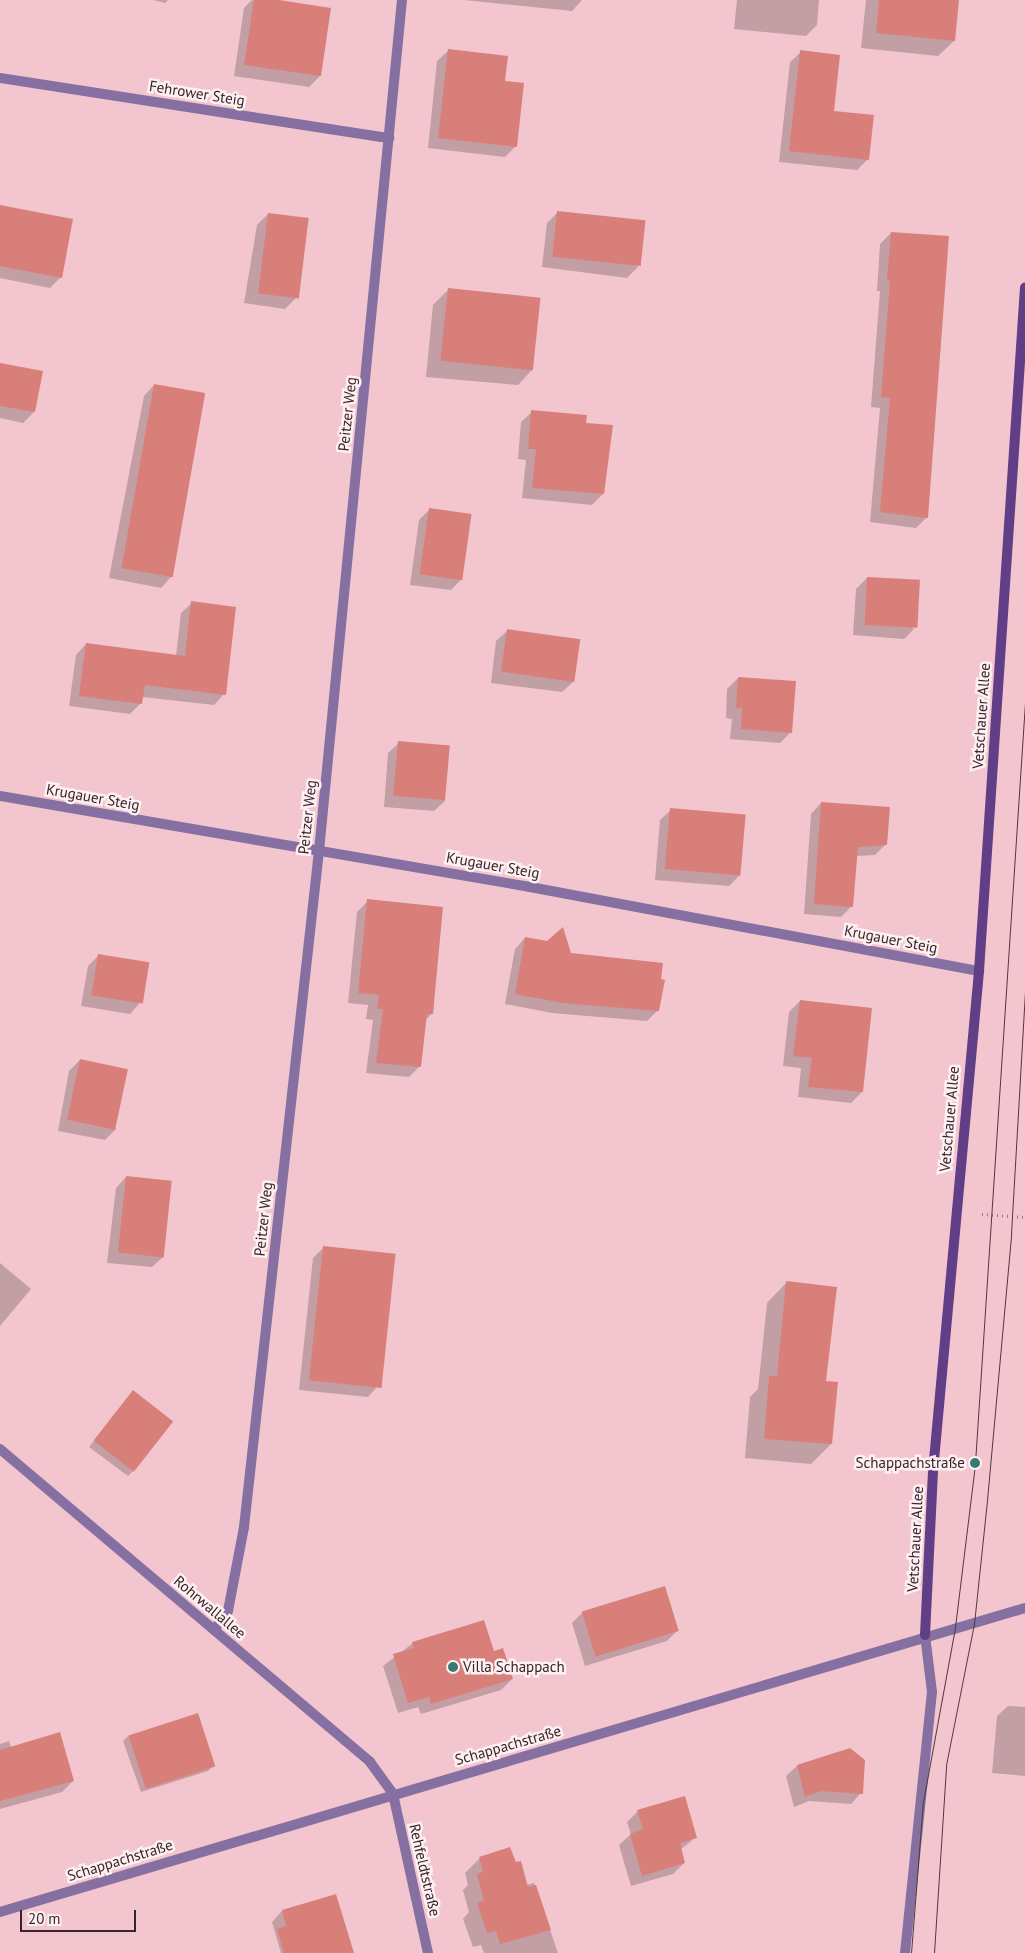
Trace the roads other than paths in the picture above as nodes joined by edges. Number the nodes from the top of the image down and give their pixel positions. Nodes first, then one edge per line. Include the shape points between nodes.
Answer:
1 (402, 0) edge
2 (0, 78) edge
3 (390, 138) junction
4 (1025, 288) edge
5 (0, 796) edge
6 (319, 851) junction
7 (979, 971) junction
8 (0, 1449) edge
9 (1025, 1608) edge
10 (214, 1630) junction
11 (926, 1635) junction
12 (392, 1794) junction
13 (0, 1912) edge
14 (428, 1953) edge
15 (905, 1953) edge

1 - 3 street, Peitzer Weg
2 - 3 street, Fehrower Steig
3 - 6 street, Peitzer Weg
4 - 7 street, Vetschauer Allee
5 - 6 street, Krugauer Steig
6 - 7 street, Krugauer Steig via 530,886
6 - 10 street, Peitzer Weg via 244,1527 228,1611
7 - 11 street, Vetschauer Allee via 933,1471
8 - 10 street, Rohrwallallee
9 - 11 street, Schappachstraße
10 - 12 street, Rohrwallallee via 370,1762
11 - 12 street, Schappachstraße via 869,1657
11 - 15 street, Vetschauer Allee via 932,1692
12 - 13 street, Schappachstraße
12 - 14 street, Rehfeldtstraße

